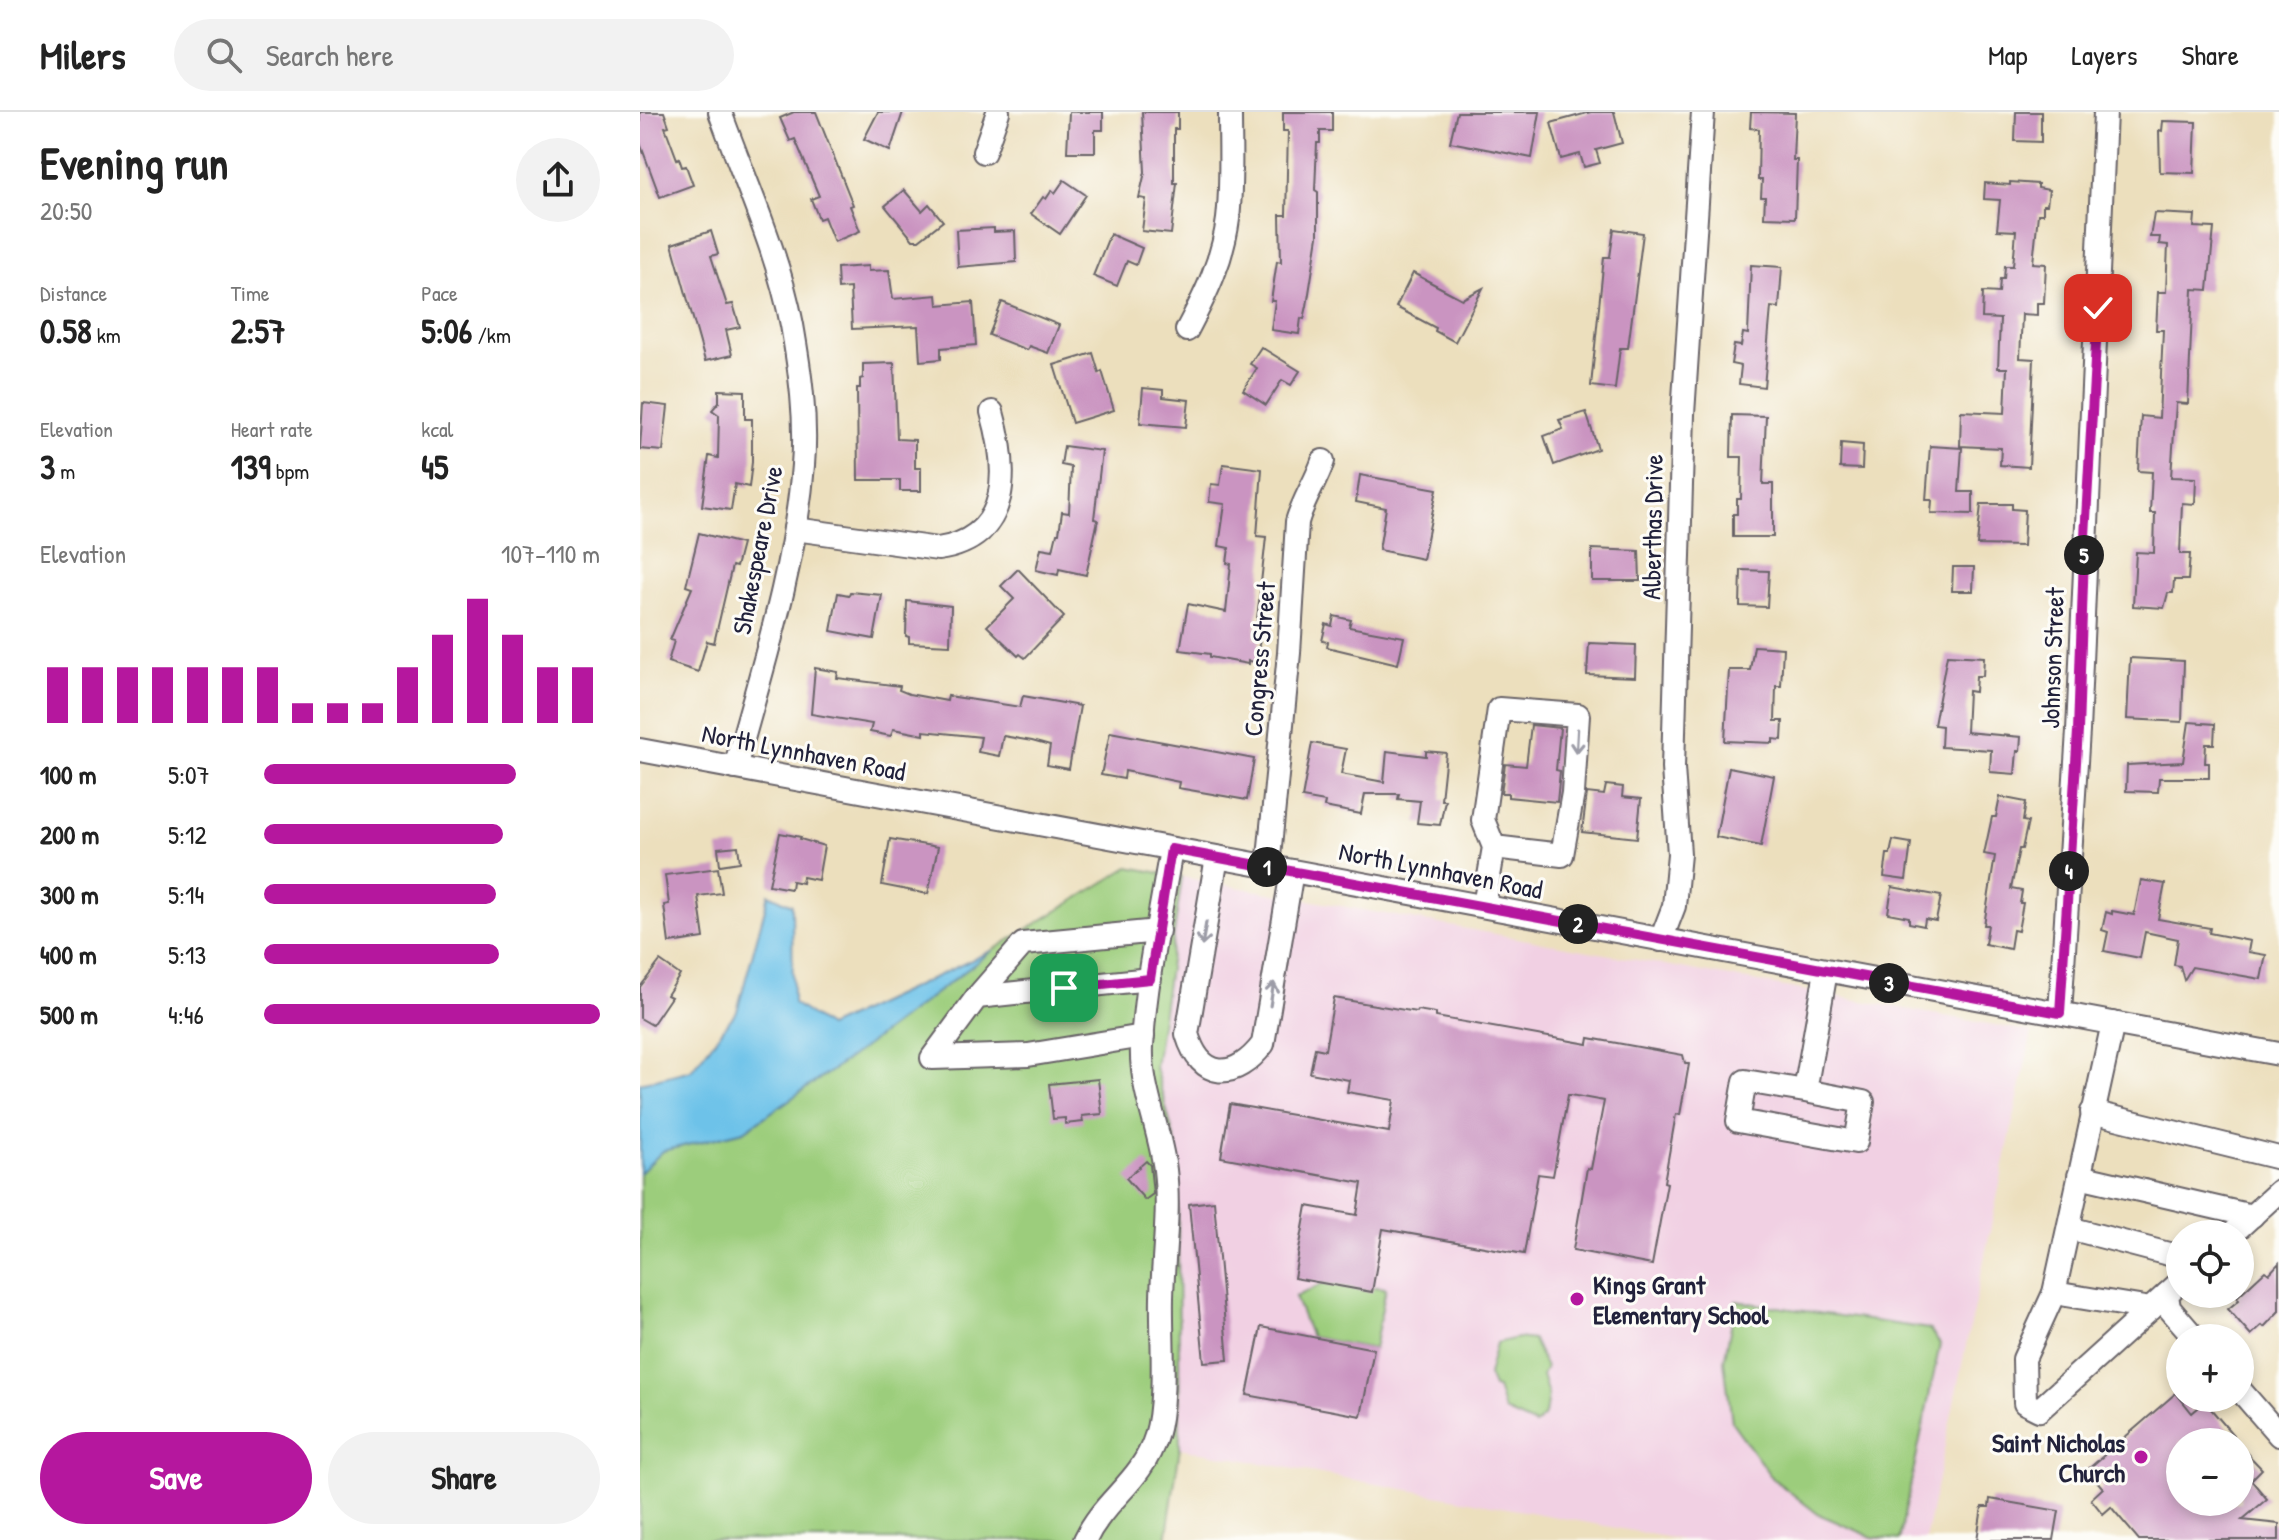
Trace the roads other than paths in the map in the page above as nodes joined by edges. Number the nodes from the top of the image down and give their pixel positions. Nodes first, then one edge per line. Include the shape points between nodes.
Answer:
1 (720, 112) edge
2 (998, 112) edge
3 (1230, 112) edge
4 (1703, 112) edge
5 (2105, 112) edge
6 (984, 152) dead end
7 (1187, 330) dead end
8 (992, 412) dead end
9 (1323, 461) dead end
10 (795, 529) junction
11 (640, 750) edge
12 (735, 768) junction
13 (1494, 847) junction
14 (1171, 849) junction
15 (1217, 857) junction
16 (1268, 867) junction
17 (1292, 871) junction
18 (1484, 906) junction
19 (1158, 931) junction
20 (1661, 940) junction
21 (1826, 971) junction
22 (1150, 979) junction
23 (977, 997) junction
24 (2060, 1013) junction
25 (2113, 1023) junction
26 (1143, 1036) junction
27 (2279, 1054) edge
28 (1805, 1091) junction
29 (2092, 1112) junction
30 (2279, 1158) edge
31 (2079, 1176) junction
32 (2279, 1191) edge
33 (2252, 1216) junction
34 (2248, 1220) edge
35 (2069, 1228) junction
36 (2166, 1253) edge
37 (2054, 1293) junction
38 (2166, 1295) edge
39 (2169, 1308) edge
40 (2183, 1324) edge
41 (2254, 1406) edge
42 (2279, 1435) edge
43 (1085, 1540) edge

1 - 10 street, Shakespeare Drive via 776,265 791,323 804,431
2 - 6 street
3 - 7 street via 1228,217 1221,254
4 - 20 street, Alberthas Drive via 1683,414 1673,768 1679,854 1674,906
5 - 24 street, Johnson Street
8 - 10 street via 1003,459 1001,492 997,510 975,537 938,549
9 - 16 street, Congress Street via 1297,522
10 - 12 street, Shakespeare Drive
11 - 12 street, North Lynnhaven Road
12 - 14 street, North Lynnhaven Road
13 -> 13 street via 1483,820 1499,709 1578,715 1562,855
13 - 18 street
14 - 15 street, North Lynnhaven Road
14 - 19 street
15 - 16 street, North Lynnhaven Road
15 -> 17 street via 1187,1034 1202,1064 1216,1071 1245,1063 1263,1044
16 - 17 street, North Lynnhaven Road
17 - 18 street, North Lynnhaven Road
18 - 20 street, North Lynnhaven Road
19 - 22 street
19 - 23 street via 1023,944
20 - 21 street, North Lynnhaven Road
21 - 24 street, North Lynnhaven Road
21 - 28 street
22 - 23 street
22 - 26 street
23 - 26 street via 932,1058 1028,1055
24 - 25 street, North Lynnhaven Road
25 - 27 street, North Lynnhaven Road
25 - 29 street
26 - 43 street via 1144,1084 1165,1173 1157,1434 1132,1483
28 - 28 street via 1863,1102 1856,1142 1738,1121 1745,1081
29 - 30 street
29 - 31 street
31 - 33 street
31 - 35 street
32 - 33 street
33 - 34 street
35 - 36 street
35 - 37 street
37 - 38 street
37 - 38 street via 2024,1359 2025,1403 2039,1410
39 - 40 street
41 - 42 street

